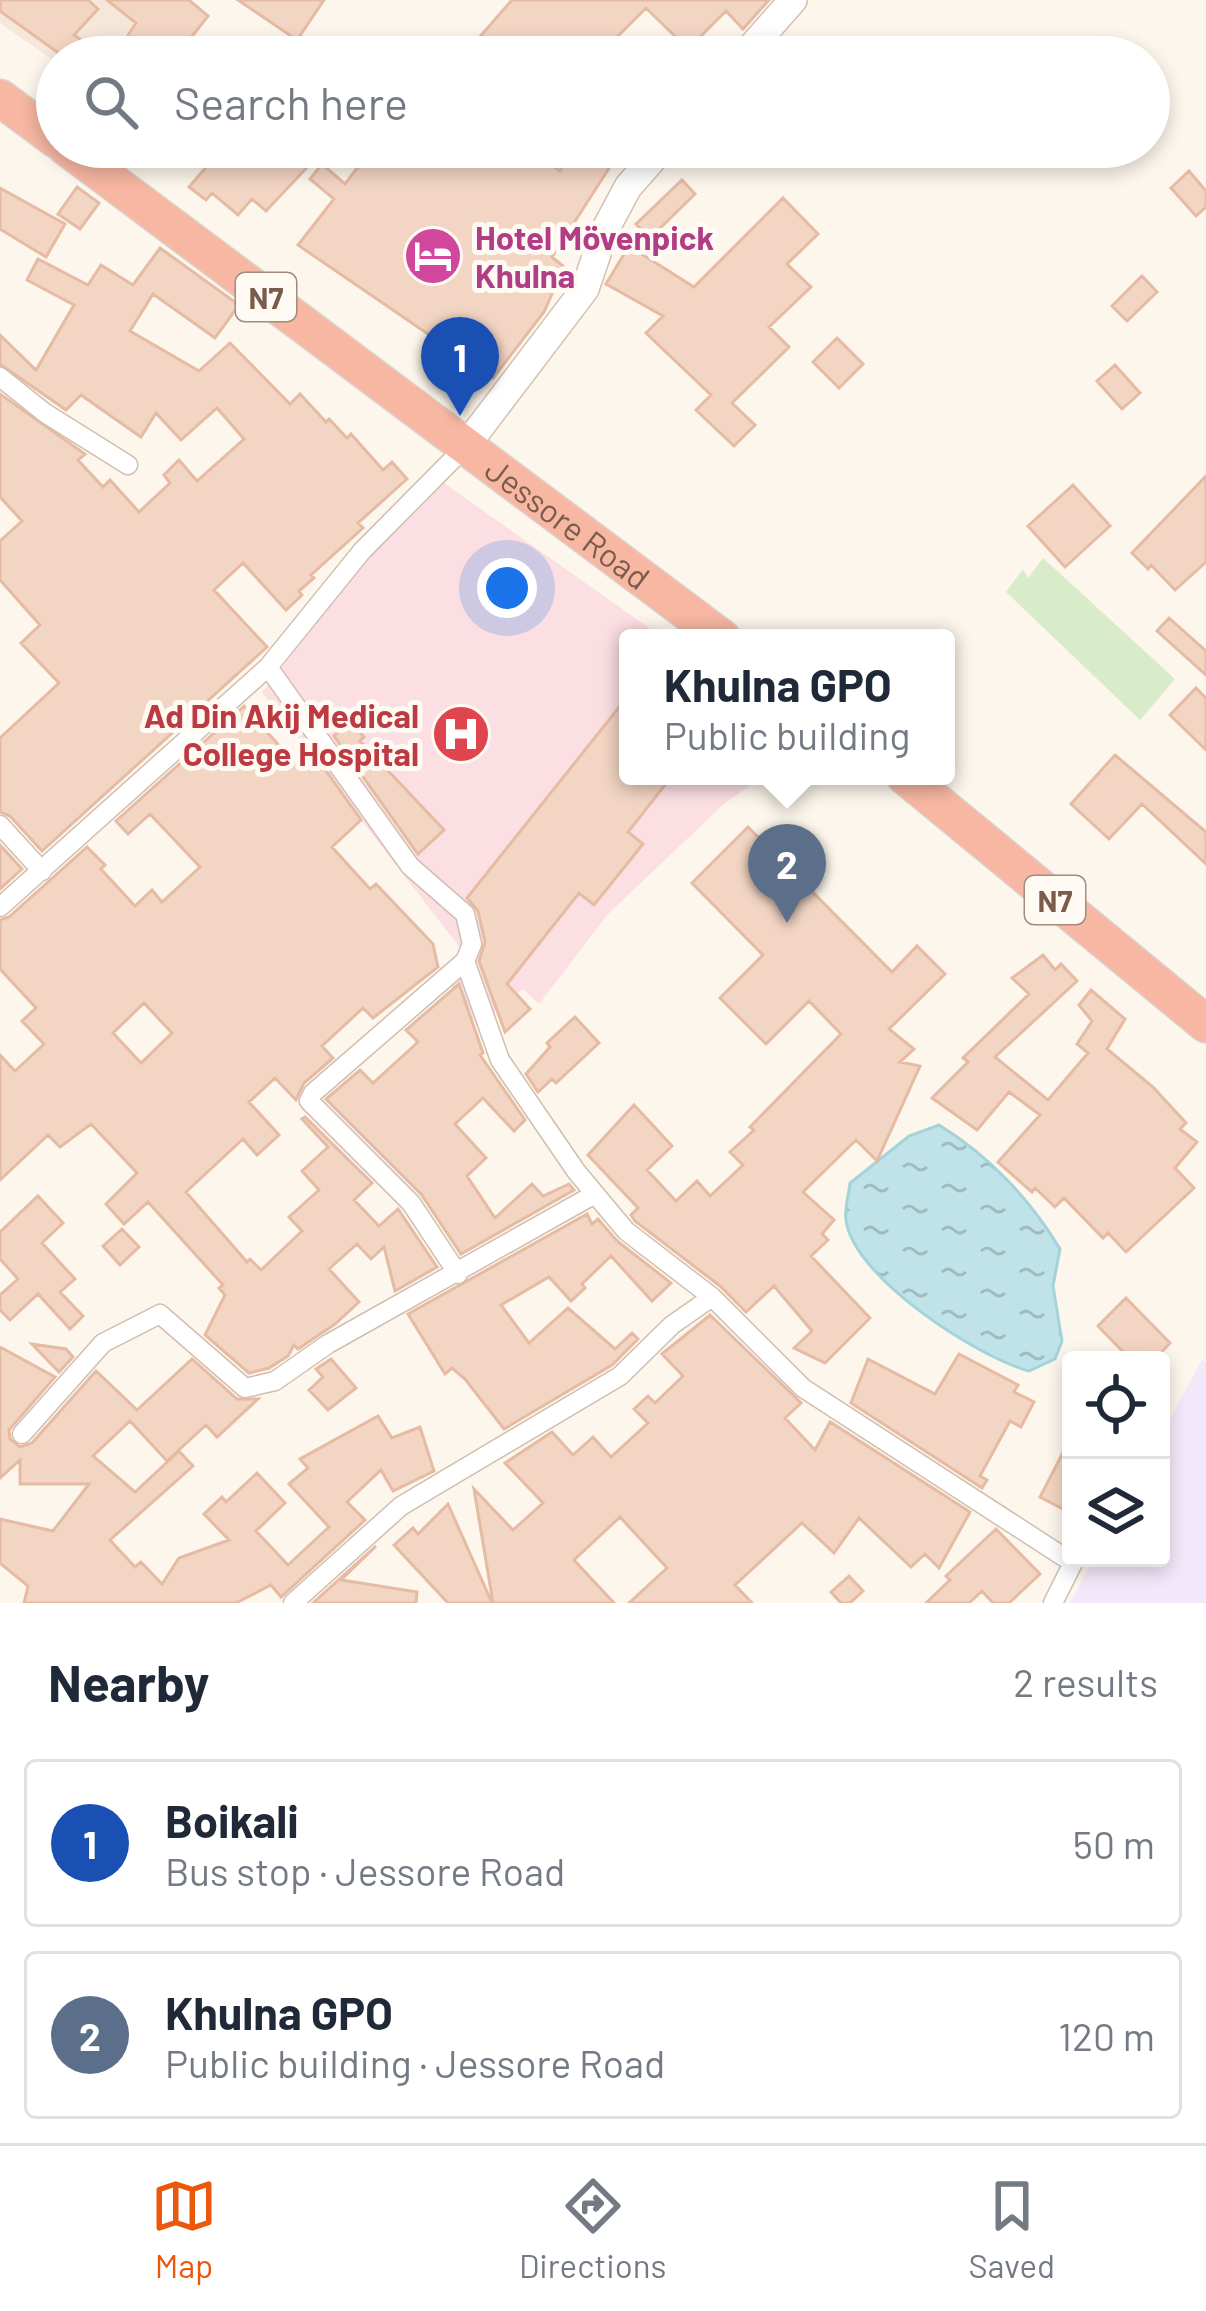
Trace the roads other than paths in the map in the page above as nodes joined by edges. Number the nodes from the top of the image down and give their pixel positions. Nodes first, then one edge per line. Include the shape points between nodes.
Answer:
1 (793, 0) edge
2 (761, 36) edge
3 (0, 98) edge
4 (36, 125) edge
5 (94, 168) edge
6 (645, 168) edge
7 (0, 377) edge
8 (465, 447) junction
9 (128, 466) dead end
10 (710, 629) edge
11 (268, 667) junction
12 (916, 785) edge
13 (0, 825) edge
14 (42, 871) junction
15 (0, 907) edge
16 (465, 961) junction
17 (1206, 1024) edge
18 (596, 1194) junction
19 (458, 1274) junction
20 (712, 1297) junction
21 (22, 1434) dead end
22 (293, 1603) edge
23 (1053, 1603) edge

1 - 2 main road
3 - 4 highway
5 - 8 highway, Jessore Road / N7
6 - 8 main road via 605,230 585,289
7 - 9 street
8 - 10 highway, Jessore Road / N7
8 - 11 street via 362,551
11 - 14 street
11 - 16 street via 410,866 465,914 472,944
12 - 17 highway, N7
13 - 14 street
14 - 15 street
16 - 18 street via 500,1060
16 - 19 street via 309,1102 411,1203
18 - 19 street
18 - 20 street via 626,1231
19 - 21 street via 275,1381 245,1388 160,1314 103,1343
20 - 22 street via 620,1376 401,1506
20 - 23 street via 803,1388 1073,1563

